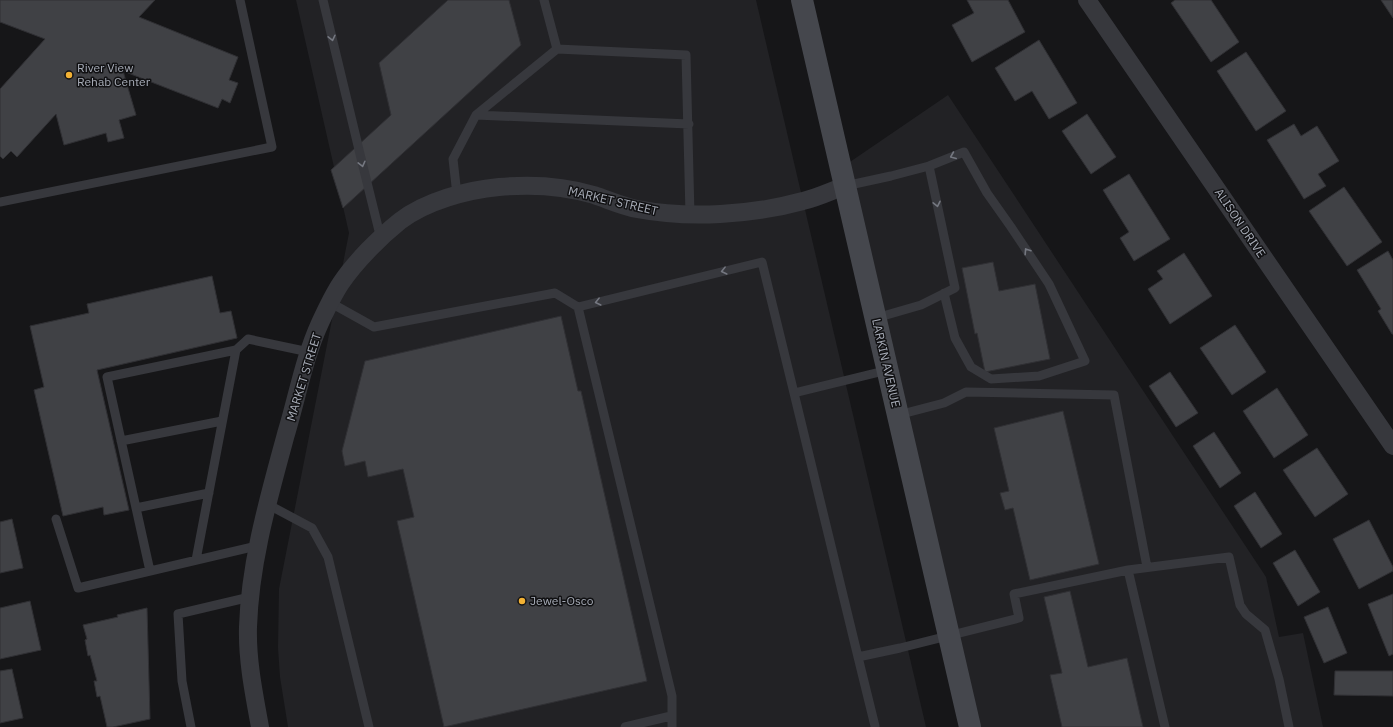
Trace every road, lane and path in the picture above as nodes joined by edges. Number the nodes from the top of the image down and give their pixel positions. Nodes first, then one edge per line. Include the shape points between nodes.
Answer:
1 (240, 0) edge
2 (323, 0) edge
3 (544, 0) edge
4 (802, 0) edge
5 (1087, 0) edge
6 (557, 49) junction
7 (476, 115) junction
8 (689, 124) junction
9 (929, 166) junction
10 (845, 186) junction
11 (457, 195) junction
12 (0, 202) edge
13 (690, 215) junction
14 (381, 239) junction
15 (944, 293) junction
16 (331, 303) junction
17 (578, 307) junction
18 (876, 318) junction
19 (236, 350) junction
20 (309, 352) junction
21 (888, 370) junction
22 (794, 393) junction
23 (898, 415) junction
24 (222, 421) junction
25 (121, 441) junction
26 (1393, 446) edge
27 (209, 493) junction
28 (267, 504) junction
29 (136, 508) junction
30 (56, 519) dead end
31 (257, 546) junction
32 (196, 560) junction
33 (1147, 567) junction
34 (1128, 570) junction
35 (150, 571) junction
36 (250, 597) junction
37 (949, 635) junction
38 (858, 658) junction
39 (671, 716) junction
40 (875, 726) edge
41 (191, 727) edge
42 (260, 727) edge
43 (369, 727) edge
44 (625, 727) edge
45 (672, 727) edge
46 (970, 727) edge
47 (1165, 727) edge
48 (1289, 727) edge

1 - 12 lane via 272,147
2 -> 14 lane
3 - 6 lane
4 - 10 main road, LARKIN AVENUE
5 - 26 street, ALISON DRIVE
6 - 7 lane
6 - 8 lane via 686,55
7 - 8 lane
7 - 11 lane via 453,160
8 - 13 lane
9 - 10 lane
9 -> 15 lane via 955,288
15 -> 9 lane via 955,338 971,367 991,379 1039,376 1085,361 1048,284 1012,226 987,193 964,152
10 - 13 street, MARKET STREET via 805,201 763,210
10 - 18 main road, LARKIN AVENUE
11 - 13 street, MARKET STREET via 473,190 532,186 590,194 635,209
11 - 14 street, MARKET STREET via 401,220
14 - 16 street, MARKET STREET via 341,283
15 - 18 lane via 921,305
16 - 17 lane via 374,327 555,293
16 - 20 street, MARKET STREET
22 -> 17 lane via 762,262
17 - 39 lane via 672,696
18 - 21 main road, LARKIN AVENUE
19 - 20 lane via 248,339
19 - 24 lane
19 - 25 lane via 107,377
20 - 28 street, MARKET STREET
21 - 22 lane
21 - 23 main road, LARKIN AVENUE
22 - 38 lane
23 - 33 lane via 944,403 966,392 1114,395
23 - 37 main road, LARKIN AVENUE
24 - 25 lane
24 - 27 lane
25 - 29 lane
27 - 29 lane
27 - 32 lane
28 - 31 street, MARKET STREET
28 - 43 lane via 312,528 328,557
29 - 35 lane
30 - 35 lane via 78,588
31 - 32 lane
31 - 36 street, MARKET STREET
32 - 35 lane
33 - 34 lane
33 - 48 lane via 1228,557 1240,605 1246,614 1265,630
34 - 37 lane via 1014,594 1019,618
34 - 47 lane
36 - 41 lane via 178,614 182,681
36 - 42 street, MARKET STREET via 248,629 251,679
37 - 38 lane
37 - 46 main road, LARKIN AVENUE
38 - 40 lane
39 - 44 lane
39 - 45 lane

